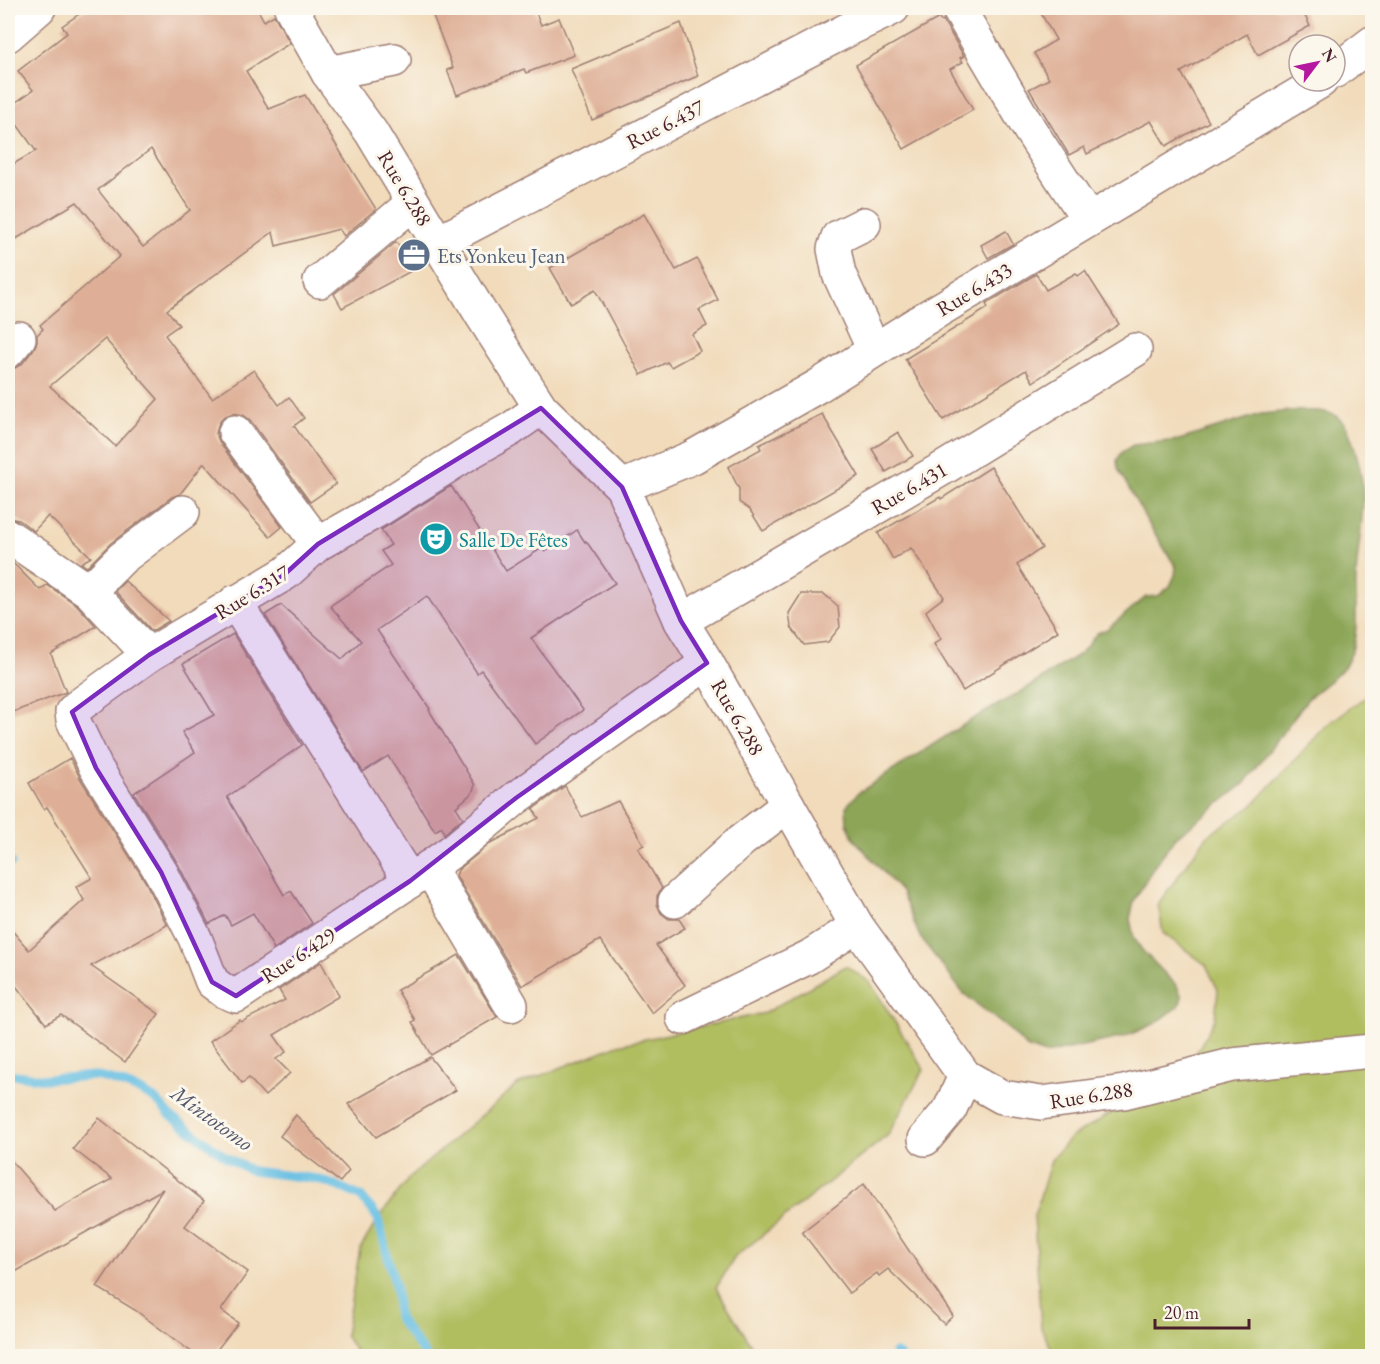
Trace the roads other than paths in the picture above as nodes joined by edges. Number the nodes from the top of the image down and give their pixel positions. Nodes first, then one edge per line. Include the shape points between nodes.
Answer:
1 (39, 8) edge
2 (291, 8) edge
3 (893, 8) edge
4 (958, 8) edge
5 (8, 35) edge
6 (1372, 43) edge
7 (394, 60) dead end
8 (1347, 62) edge
9 (328, 73) junction
10 (1301, 93) edge
11 (413, 202) junction
12 (1088, 219) junction
13 (864, 224) dead end
14 (439, 242) junction
15 (320, 281) dead end
16 (874, 350) junction
17 (1134, 350) dead end
18 (541, 408) junction
19 (235, 432) dead end
20 (622, 487) junction
21 (183, 512) dead end
22 (8, 536) edge
23 (318, 544) junction
24 (89, 591) junction
25 (236, 602) junction
26 (681, 621) junction
27 (149, 655) junction
28 (708, 663) junction
29 (788, 804) junction
30 (419, 874) junction
31 (675, 901) dead end
32 (857, 926) junction
33 (511, 1005) dead end
34 (683, 1018) dead end
35 (1372, 1051) edge
36 (965, 1076) junction
37 (926, 1139) dead end

1 - 5 street
2 - 9 street, Rue 6.288
3 - 14 street, Rue 6.437
4 - 12 street
6 - 8 street
7 - 9 street
9 - 11 street, Rue 6.288 via 371,132
10 - 12 street, Rue 6.433
11 - 14 street, Rue 6.288
11 - 15 street
12 - 16 street, Rue 6.433
13 - 16 street via 838,237 834,249 839,274
14 - 18 street, Rue 6.288
16 - 20 street, Rue 6.433 via 693,457
17 - 26 street, Rue 6.431 via 947,466
18 - 20 street, Rue 6.288
18 - 23 street, Rue 6.317
19 - 23 street
20 - 26 street, Rue 6.288
21 - 24 street via 122,558
22 - 24 street
23 - 25 street, Rue 6.317 via 286,573
24 - 27 street
25 - 27 street, Rue 6.317
25 - 30 street
26 - 28 street, Rue 6.288
27 - 30 street, Rue 6.429 via 77,707 72,712 73,720 96,768 161,872 195,938 212,982 236,996
28 - 29 street, Rue 6.288
28 - 30 street, Rue 6.429 via 516,798
29 - 31 street
29 - 32 street, Rue 6.288
30 - 33 street
32 - 34 street via 809,957
32 - 36 street, Rue 6.288
35 - 36 street, Rue 6.288 via 1232,1065 1124,1092 1041,1103 1002,1097
36 - 37 street via 950,1109

